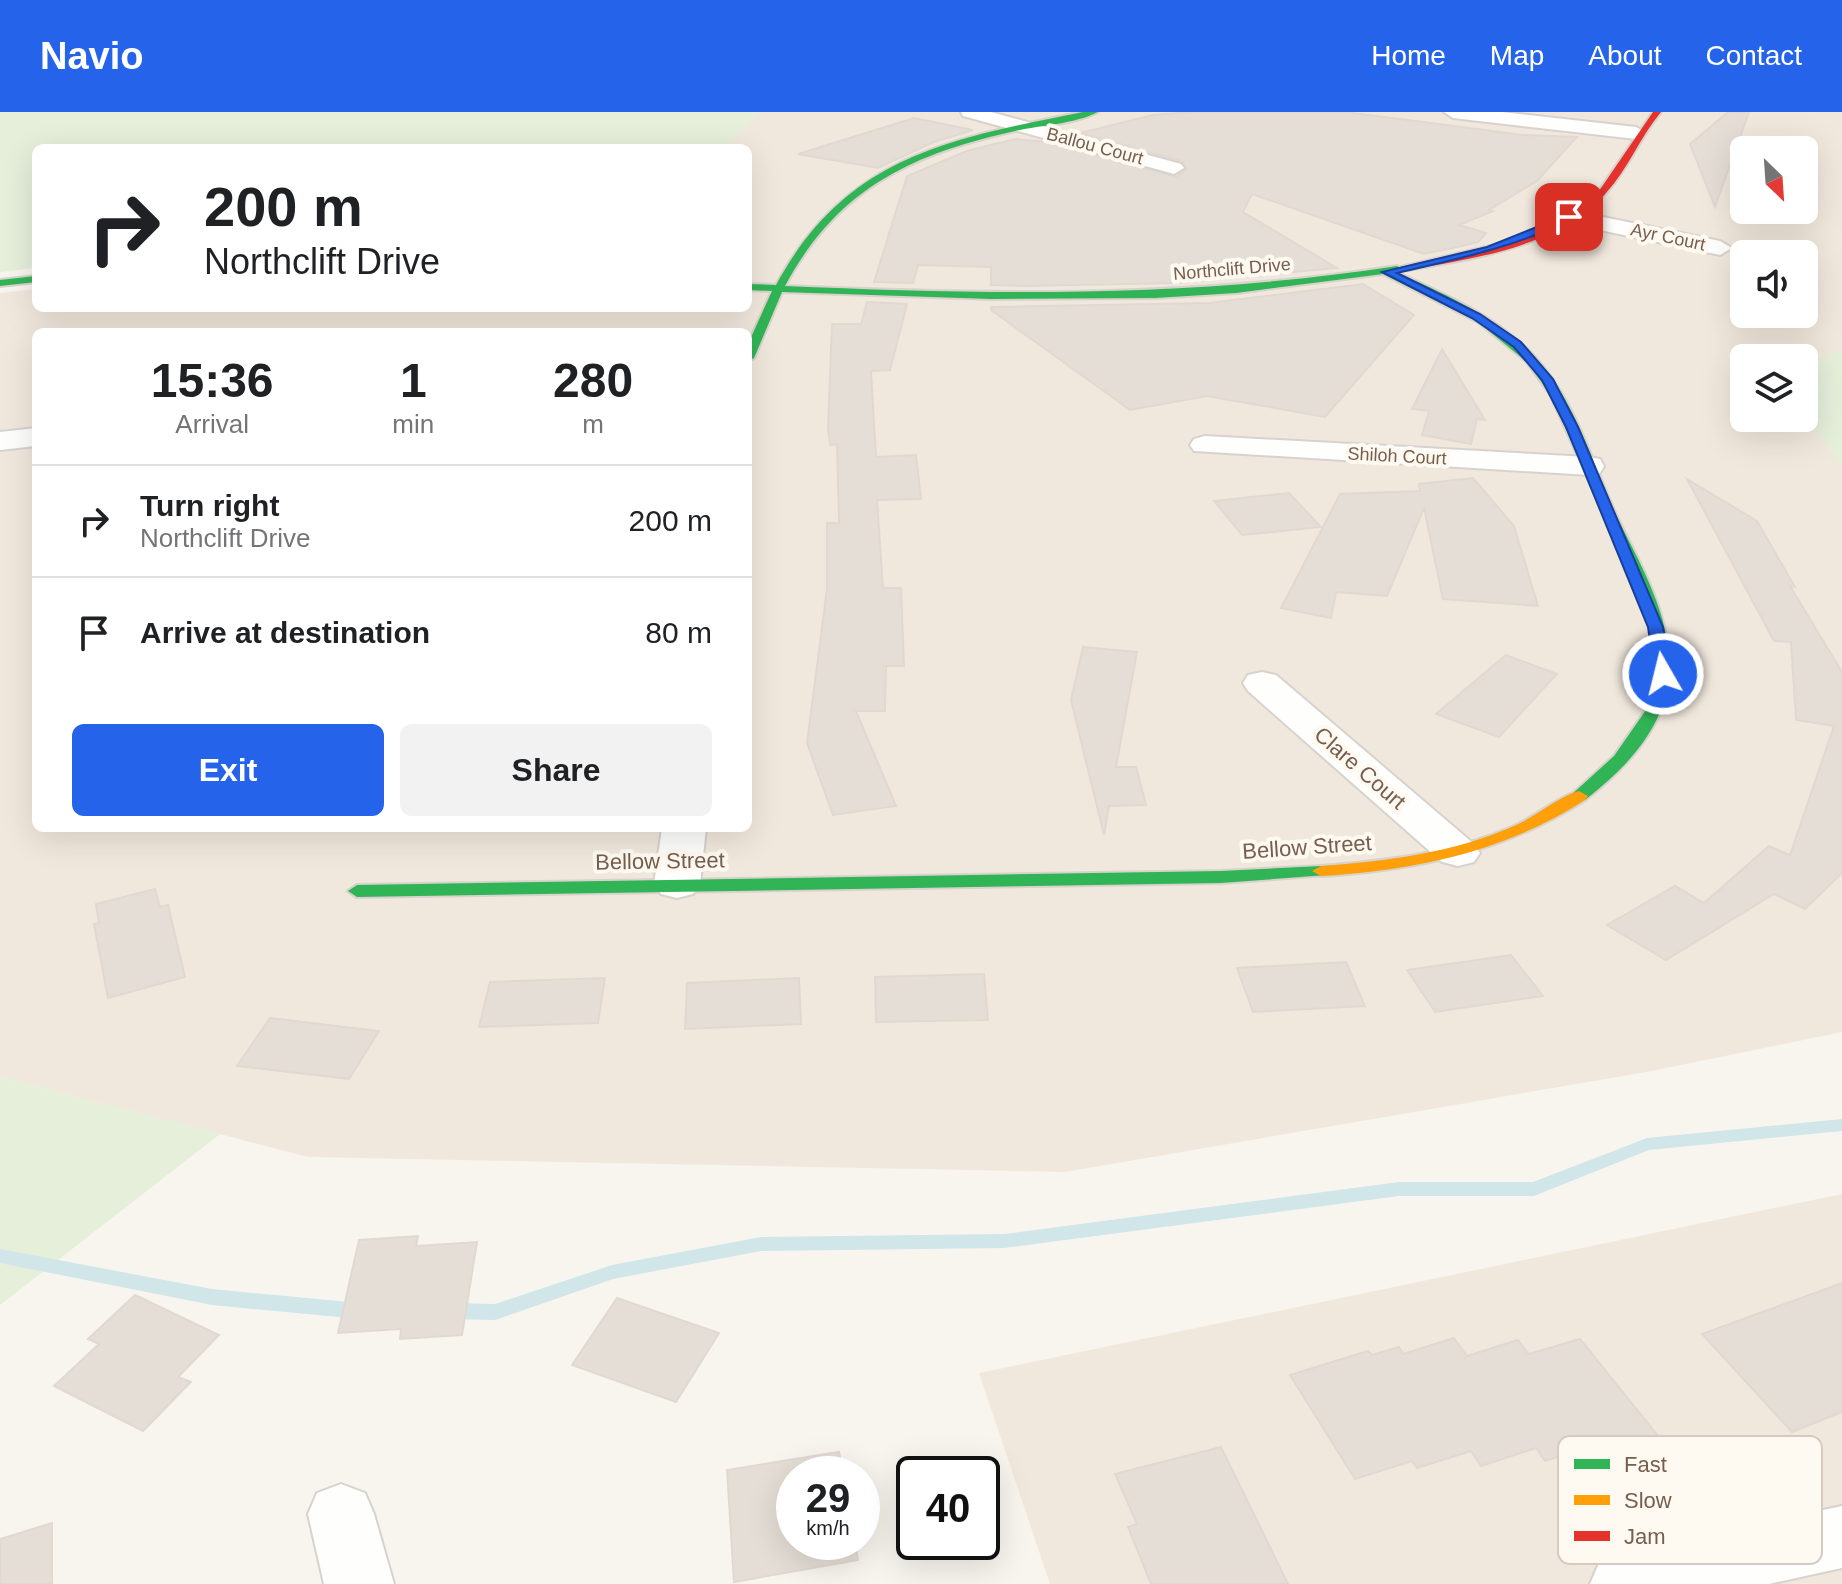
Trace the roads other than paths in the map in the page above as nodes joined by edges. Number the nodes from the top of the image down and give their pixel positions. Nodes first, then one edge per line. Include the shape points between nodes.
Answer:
1 (970, 112) edge
2 (1094, 112) edge
3 (1453, 112) edge
4 (1657, 112) edge
5 (1025, 127) junction
6 (1636, 133) junction
7 (1174, 168) dead end
8 (1569, 217) junction
9 (1720, 248) dead end
10 (1387, 272) junction
11 (32, 279) edge
12 (0, 283) edge
13 (752, 287) edge
14 (782, 288) junction
15 (752, 347) edge
16 (32, 437) edge
17 (0, 441) edge
18 (1205, 445) dead end
19 (1589, 466) junction
20 (1262, 683) dead end
21 (684, 832) edge
22 (1458, 853) junction
23 (677, 884) junction
24 (357, 891) dead end
25 (341, 1514) dead end
26 (1842, 1537) edge
27 (1822, 1541) edge
28 (1717, 1564) edge
29 (359, 1584) edge
30 (1625, 1584) edge

1 - 5 street, Ballou Court
2 - 5 street
3 - 6 street
4 - 6 street, Northclift Drive
5 - 7 street, Ballou Court
5 - 14 street via 917,160 847,198
6 - 8 street, Northclift Drive via 1617,175 1595,200
8 - 9 street, Ayr Court
8 - 10 street, Northclift Drive via 1490,249
10 - 14 street, Northclift Drive via 1261,288 1104,296
10 - 19 street, Bellow Street via 1476,316 1517,344 1547,379
11 - 12 street
13 - 14 street, Northclift Drive
14 - 15 street
16 - 17 street
18 - 19 street, Shiloh Court
19 - 22 street, Bellow Street via 1656,627 1663,674 1653,711 1621,761 1565,810
20 - 22 street, Clare Court
21 - 23 street
22 - 23 street, Bellow Street via 1358,871 1237,877
23 - 24 street, Bellow Street
25 - 29 street
26 - 27 street
28 - 30 street

